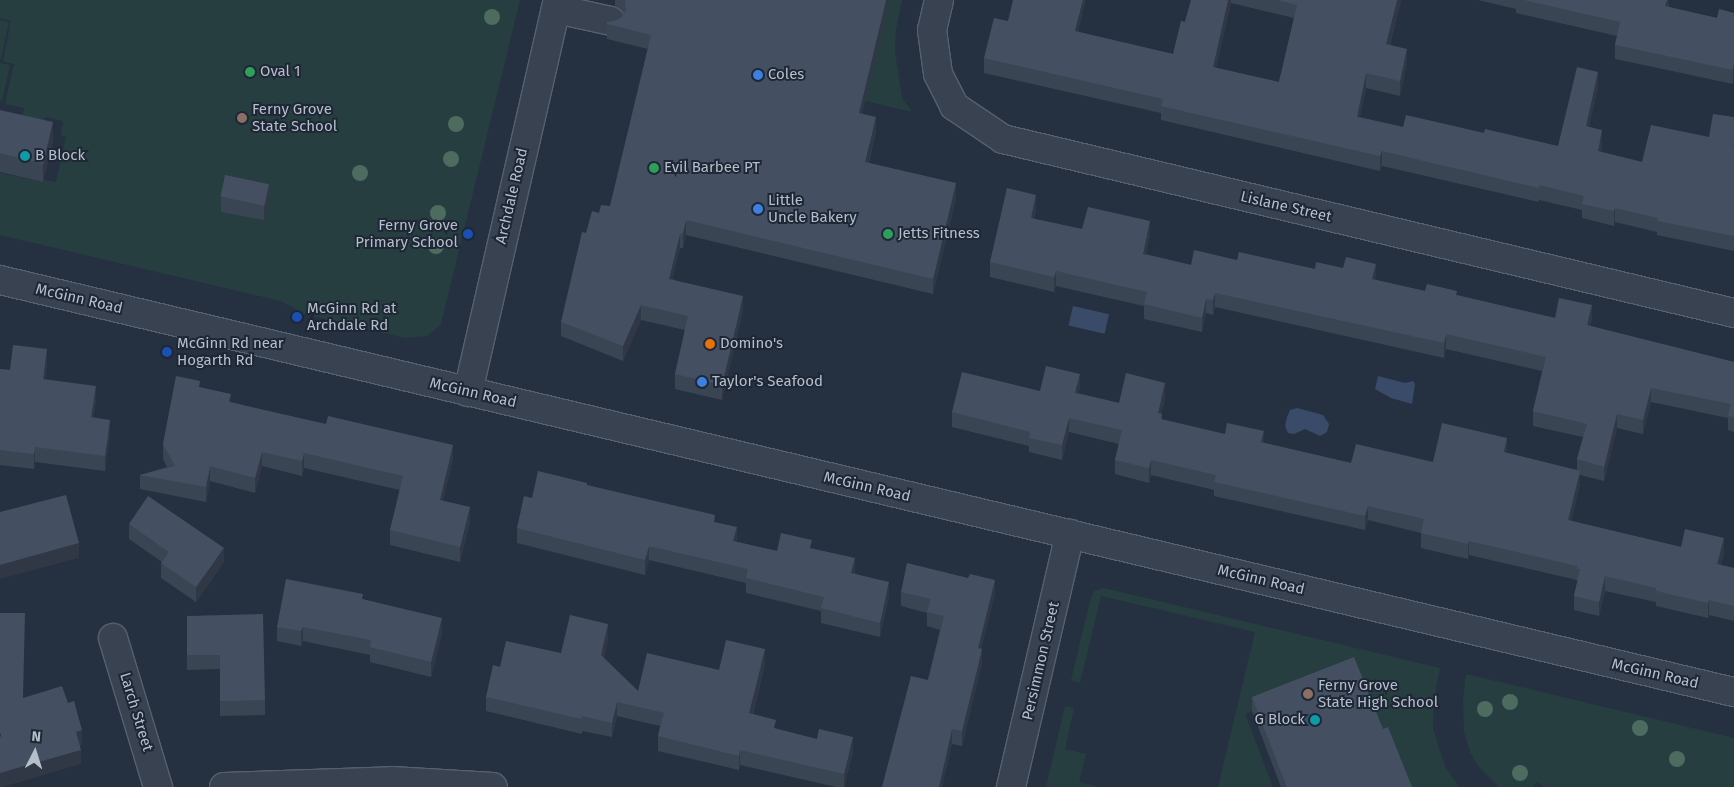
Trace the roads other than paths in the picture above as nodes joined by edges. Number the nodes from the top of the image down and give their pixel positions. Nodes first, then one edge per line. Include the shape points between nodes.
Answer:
1 (939, 0) edge
2 (557, 4) edge
3 (611, 21) edge
4 (0, 280) edge
5 (1734, 314) edge
6 (468, 392) junction
7 (1070, 534) junction
8 (113, 638) dead end
9 (1734, 692) edge
10 (158, 787) edge
11 (224, 787) edge
12 (493, 787) edge
13 (1011, 787) edge

1 - 5 street, Lislane Street via 932,30 938,74 954,106 1003,139
2 - 3 street
2 - 6 street, Archdale Road
4 - 6 street, McGinn Road
6 - 7 street, McGinn Road
7 - 9 street, McGinn Road
7 - 13 street, Persimmon Street
8 - 10 street, Larch Street
11 - 12 street via 392,781

